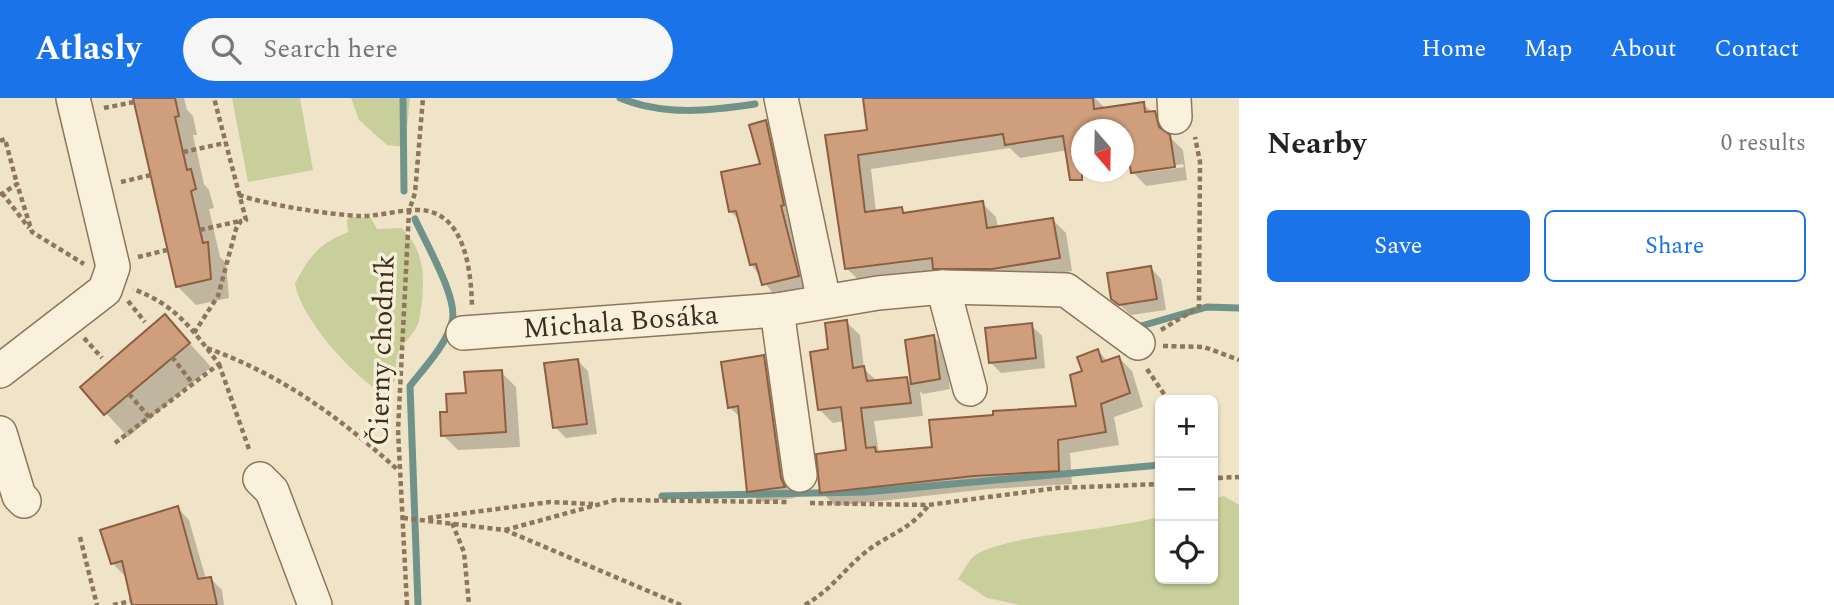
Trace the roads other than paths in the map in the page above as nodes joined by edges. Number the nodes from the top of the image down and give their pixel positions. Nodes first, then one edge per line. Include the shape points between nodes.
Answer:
1 (781, 98) edge
2 (83, 104) edge
3 (943, 286) junction
4 (824, 301) junction
5 (777, 310) junction
6 (470, 330) dead end
7 (1138, 343) road end
8 (0, 372) edge
9 (970, 389) dead end
10 (0, 433) edge
11 (260, 479) road end
12 (800, 493) road end
13 (24, 501) dead end
14 (315, 605) edge

1 - 4 street
2 - 8 street via 113,267 119,278
3 - 4 street, Michala Bosáka
3 - 7 street, Michala Bosáka via 1066,290
3 - 9 street
4 - 5 street, Michala Bosáka
5 - 6 street, Michala Bosáka
5 - 12 street
10 - 13 street
11 - 14 street via 272,491

